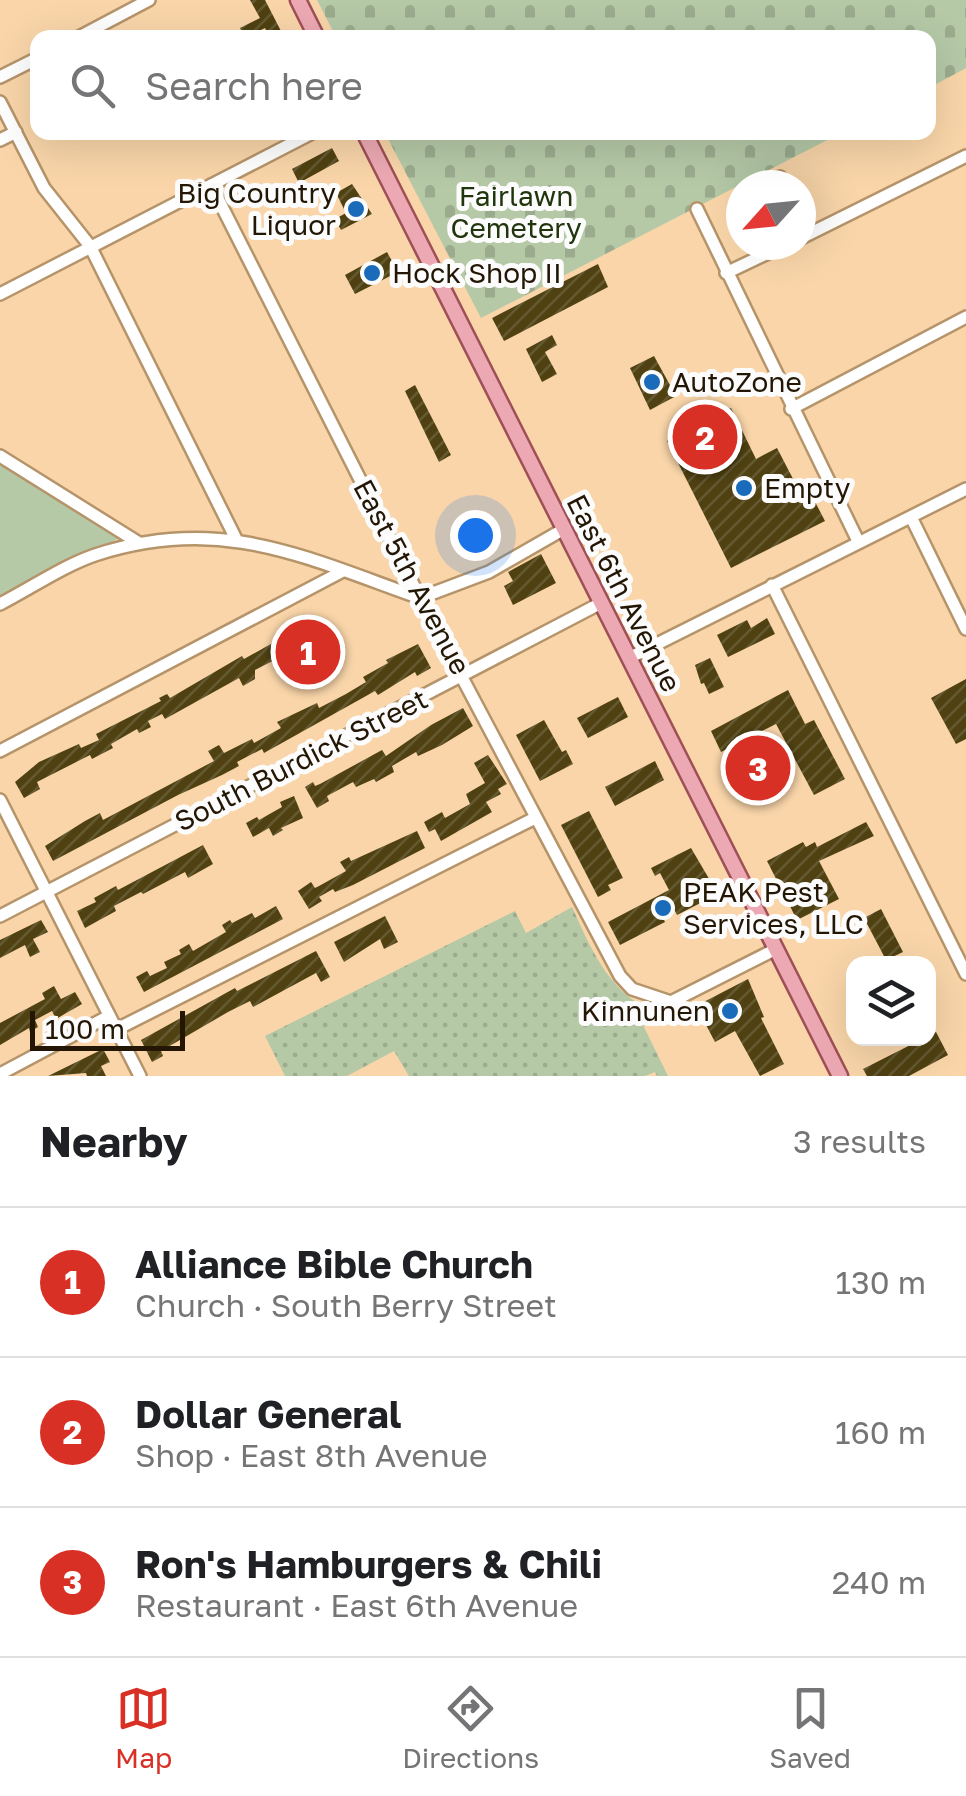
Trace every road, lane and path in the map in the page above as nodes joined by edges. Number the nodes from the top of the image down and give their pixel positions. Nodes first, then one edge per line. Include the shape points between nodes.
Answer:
1 (149, 0) edge
2 (298, 0) edge
3 (92, 30) edge
4 (312, 30) edge
5 (30, 62) edge
6 (0, 78) edge
7 (0, 102) edge
8 (16, 132) junction
9 (0, 140) edge
10 (298, 140) edge
11 (368, 140) edge
12 (966, 156) edge
13 (211, 185) junction
14 (697, 210) dead end
15 (816, 228) edge
16 (90, 246) junction
17 (754, 260) edge
18 (726, 273) junction
19 (0, 294) edge
20 (966, 317) edge
21 (791, 409) junction
22 (0, 456) edge
23 (966, 488) edge
24 (910, 517) junction
25 (564, 528) junction
26 (236, 538) junction
27 (858, 541) junction
28 (139, 543) junction
29 (343, 571) junction
30 (772, 585) junction
31 (420, 598) junction
32 (601, 603) junction
33 (0, 604) edge
34 (966, 629) edge
35 (630, 658) junction
36 (464, 676) junction
37 (0, 750) edge
38 (0, 800) edge
39 (535, 818) junction
40 (46, 891) junction
41 (0, 916) edge
42 (776, 949) junction
43 (966, 974) edge
44 (109, 1016) junction
45 (116, 1029) junction
46 (0, 1074) edge
47 (140, 1076) edge
48 (840, 1076) edge

1 - 3 street
2 - 4 main road
5 - 6 street
7 - 8 street
8 - 9 street
8 - 16 street via 44,188
10 - 13 street
11 - 25 main road, East 6th Avenue
12 - 15 street
13 - 16 street
13 - 31 street, East 5th Avenue
14 - 18 street
16 - 19 street
16 - 26 street
17 - 18 street
18 - 21 street
20 - 21 street
21 - 27 street
22 - 28 street
23 - 24 street
24 - 27 street
24 - 34 street
25 - 31 street via 489,572
25 - 32 main road, East 6th Avenue
26 - 28 street
26 - 29 street
27 - 30 street
28 - 33 street via 92,556
29 - 31 street
29 - 37 street
30 - 35 street
30 - 43 street
31 - 36 street, East 5th Avenue
32 - 35 main road, East 6th Avenue
32 - 36 street, South Burdick Street
35 - 42 main road, East 6th Avenue
36 - 39 street, East 5th Avenue
36 - 40 street, South Burdick Street
38 - 40 street
39 - 42 street, East 5th Avenue via 632,989 671,1002
39 - 45 street
40 - 41 street, South Burdick Street
40 - 44 street
42 - 48 main road, East 6th Avenue
44 - 45 street
44 - 46 street
45 - 47 street

